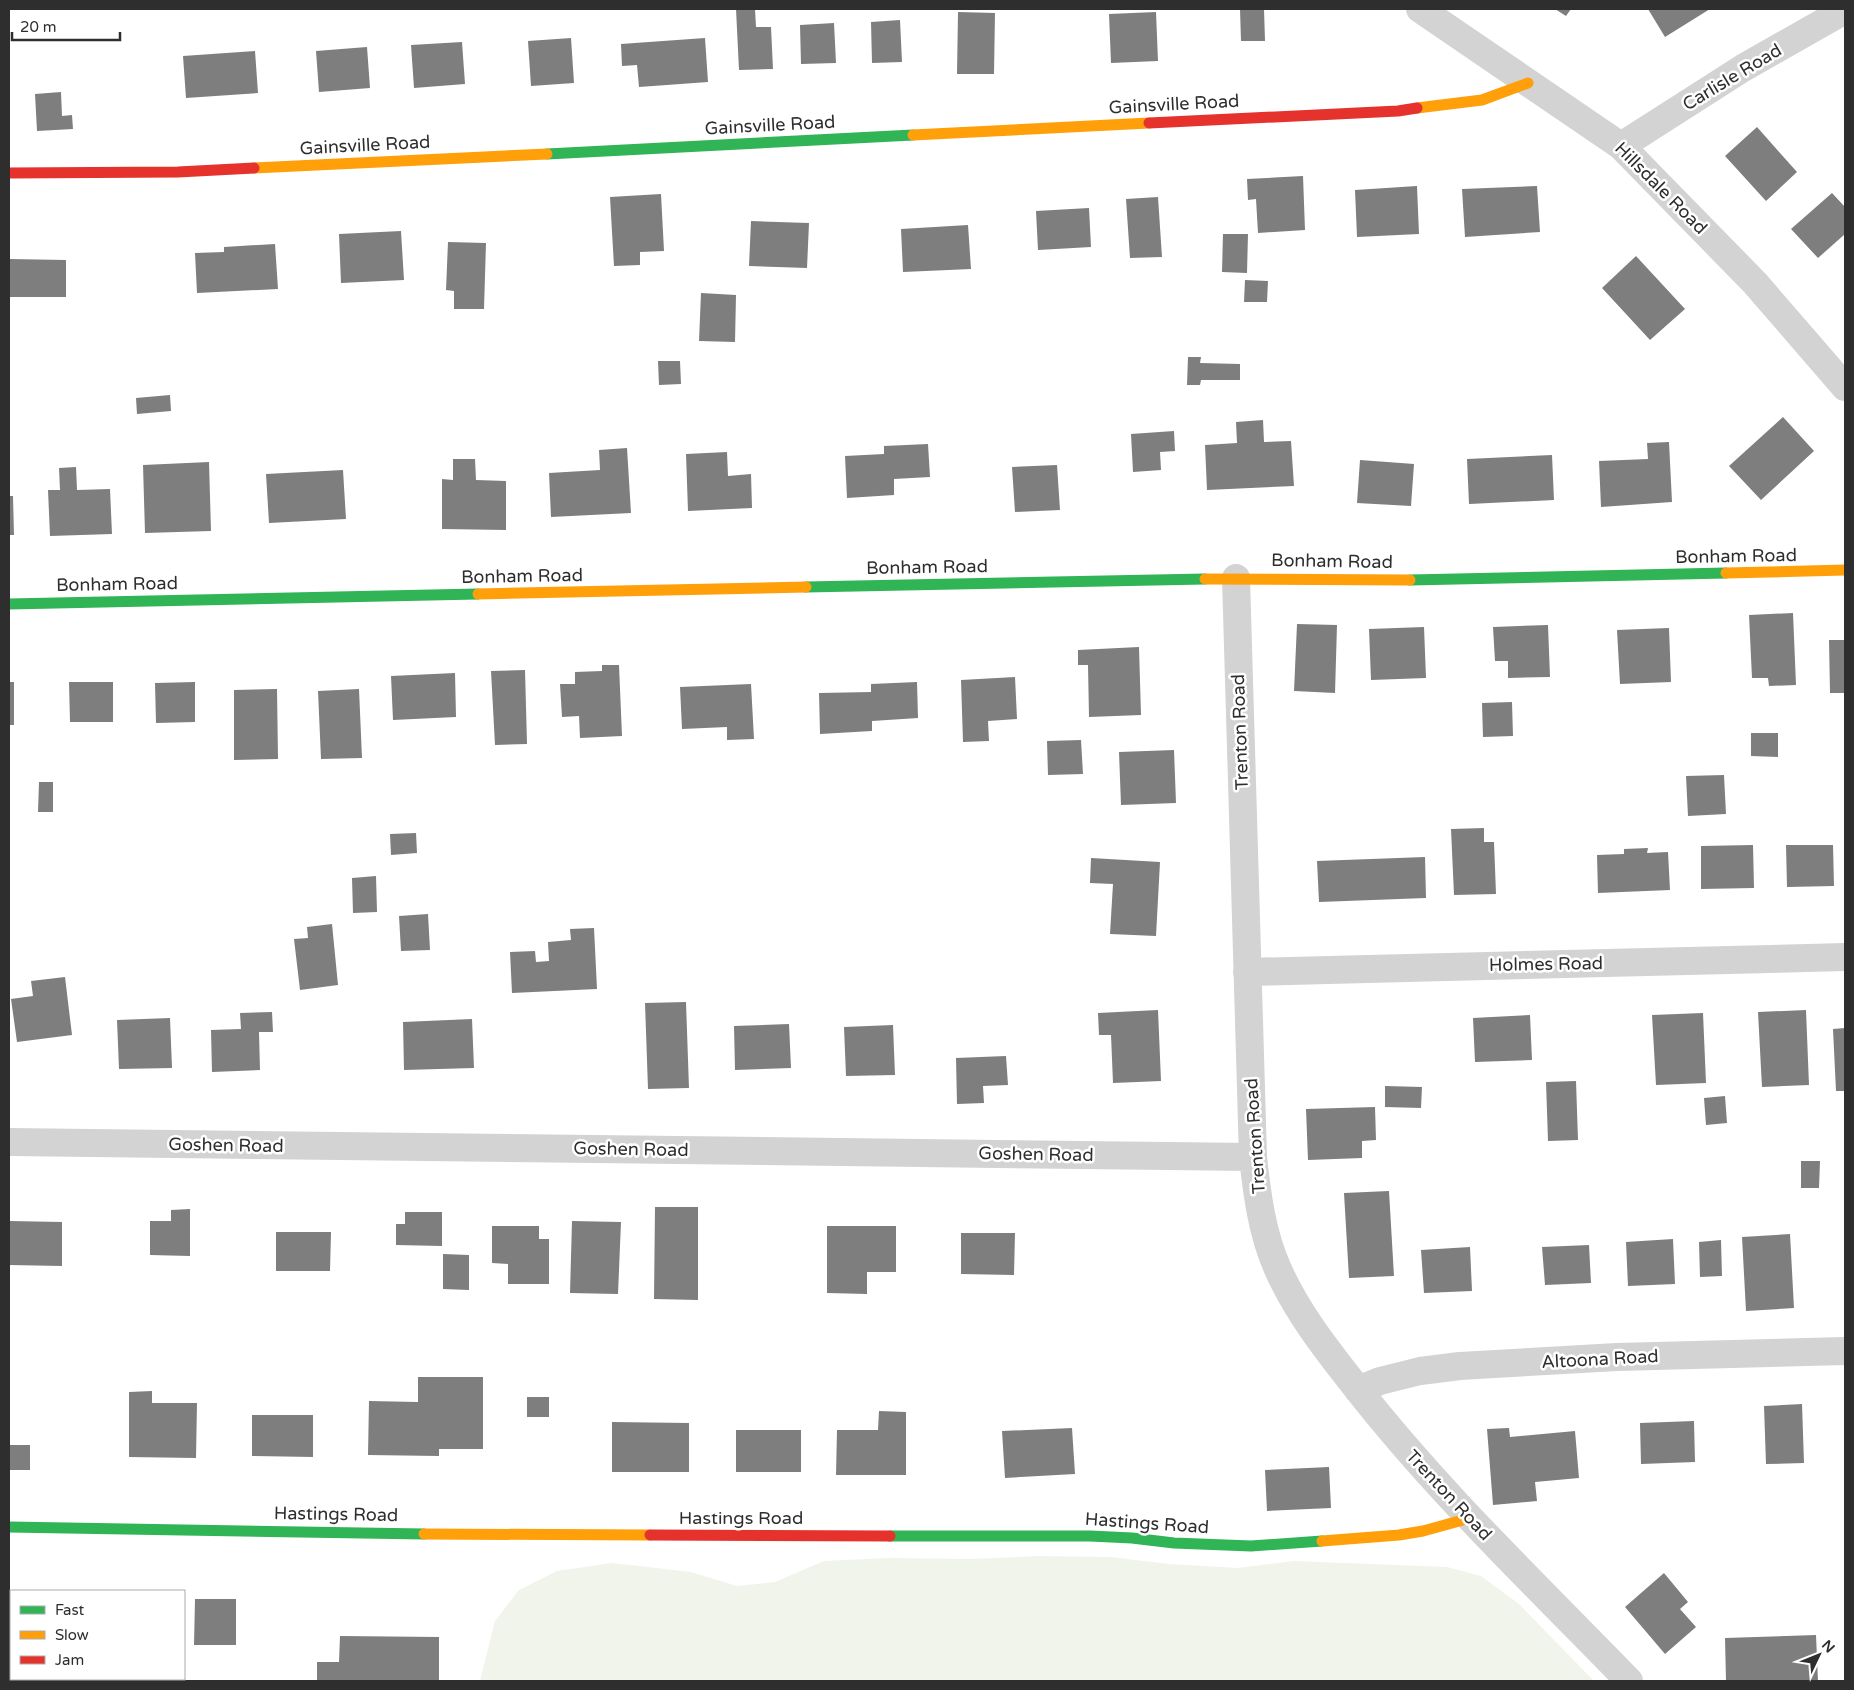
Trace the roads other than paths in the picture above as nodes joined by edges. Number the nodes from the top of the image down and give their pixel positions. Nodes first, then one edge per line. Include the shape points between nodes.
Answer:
1 (1420, 9) edge
2 (1845, 10) edge
3 (1528, 83) junction
4 (1621, 146) junction
5 (9, 173) edge
6 (1845, 387) edge
7 (1845, 570) edge
8 (1236, 578) junction
9 (9, 604) edge
10 (1845, 957) edge
11 (1247, 972) junction
12 (9, 1142) edge
13 (1253, 1157) junction
14 (1845, 1350) edge
15 (1358, 1390) junction
16 (1470, 1518) junction
17 (9, 1527) edge
18 (1629, 1681) edge

1 - 3 street, Hillsdale Road
2 - 4 street, Carlisle Road via 1743,68
3 - 4 street, Hillsdale Road
3 - 5 street, Gainsville Road via 1482,100 1398,111 178,172
4 - 6 street, Hillsdale Road via 1755,283
7 - 8 street, Bonham Road via 1433,580
8 - 9 street, Bonham Road
8 - 11 street, Trenton Road
10 - 11 street, Holmes Road
11 - 13 street, Trenton Road
12 - 13 street, Goshen Road
13 - 15 street, Trenton Road via 1263,1222 1276,1266 1296,1305
14 - 15 street, Altoona Road via 1460,1366 1400,1376
15 - 16 street, Trenton Road
16 - 17 street, Hastings Road via 1399,1535 1252,1546 1090,1536 644,1535
16 - 18 street, Trenton Road

